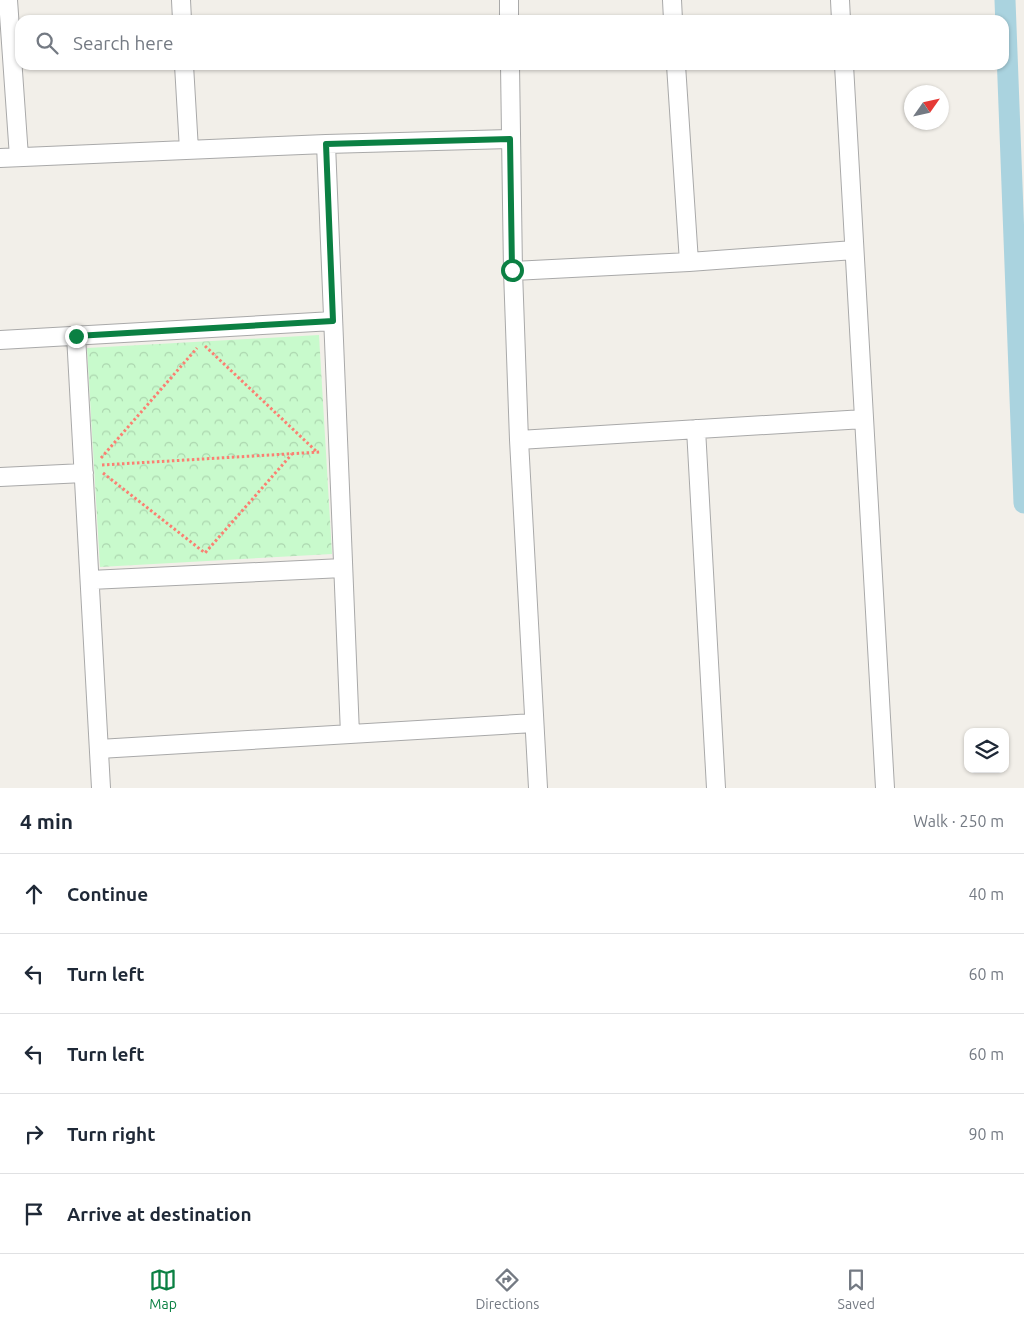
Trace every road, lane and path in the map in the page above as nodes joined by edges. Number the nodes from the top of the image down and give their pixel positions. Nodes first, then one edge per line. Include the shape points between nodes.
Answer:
1 (8, 0) edge
2 (181, 0) edge
3 (509, 0) edge
4 (672, 0) edge
5 (840, 0) edge
6 (182, 15) edge
7 (509, 15) edge
8 (673, 15) edge
9 (841, 15) edge
10 (184, 70) edge
11 (510, 70) edge
12 (676, 70) edge
13 (844, 70) edge
14 (510, 139) junction
15 (326, 144) junction
16 (189, 150) junction
17 (0, 158) edge
18 (19, 158) junction
19 (854, 250) junction
20 (689, 262) junction
21 (512, 270) junction
22 (333, 321) junction
23 (76, 336) junction
24 (0, 340) edge
25 (864, 419) junction
26 (696, 430) junction
27 (519, 440) junction
28 (338, 451) junction
29 (317, 452) junction
30 (292, 454) junction
31 (87, 468) junction
32 (0, 477) edge
33 (343, 568) junction
34 (90, 580) junction
35 (534, 723) junction
36 (350, 734) junction
37 (99, 749) junction
38 (102, 788) edge
39 (538, 788) edge
40 (716, 788) edge
41 (885, 788) edge

1 - 18 street
2 - 6 street
3 - 7 street
4 - 8 street
5 - 9 street
10 - 16 street
11 - 14 street
12 - 20 street
13 - 19 street
14 - 15 street
14 - 21 street
15 - 16 street
15 - 22 street
16 - 18 street
17 - 18 street
19 - 20 street
19 - 25 street
20 - 21 street
21 - 27 street
22 - 23 street
22 - 28 street
23 - 24 street
23 - 31 street
25 - 26 street
25 - 41 street
26 - 27 street
26 - 40 street
27 - 35 street
28 - 29 path
28 - 33 street
29 - 30 path
29 - 31 path via 201,343
30 - 31 path
30 - 31 path via 205,553
31 - 32 street
31 - 34 street
33 - 34 street
33 - 36 street
34 - 37 street
35 - 36 street
35 - 39 street
36 - 37 street
37 - 38 street

